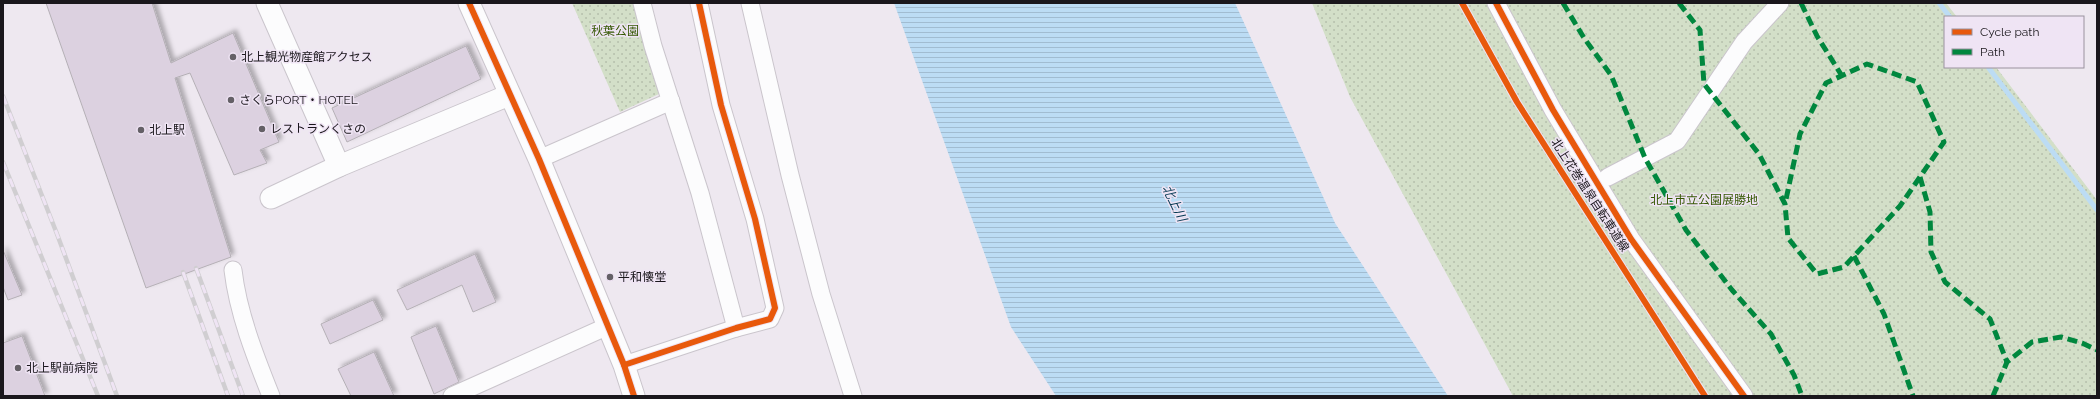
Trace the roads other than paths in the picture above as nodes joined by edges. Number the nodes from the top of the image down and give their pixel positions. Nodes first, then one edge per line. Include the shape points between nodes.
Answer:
1 (267, 3) edge
2 (468, 3) edge
3 (642, 3) edge
4 (699, 3) edge
5 (750, 3) edge
6 (1496, 3) edge
7 (1780, 3) edge
8 (509, 95) junction
9 (671, 102) junction
10 (539, 159) junction
11 (339, 166) junction
12 (1608, 177) dead end
13 (271, 198) dead end
14 (234, 270) dead end
15 (608, 326) junction
16 (736, 328) junction
17 (624, 365) junction
18 (271, 396) edge
19 (452, 396) edge
20 (634, 396) edge
21 (853, 396) edge
22 (1744, 396) edge

1 - 11 street
2 - 8 street
3 - 9 street
4 - 16 street via 721,105 755,219 775,308 770,319
5 - 21 street via 821,294
6 - 22 street via 1553,110 1631,239
7 - 12 street via 1744,42 1677,141
8 - 10 street
8 - 11 street
9 - 10 street
9 - 16 street via 700,193
10 - 15 street
11 - 13 street
14 - 18 street via 252,347
15 - 17 street
15 - 19 street
16 - 17 street
17 - 20 street

